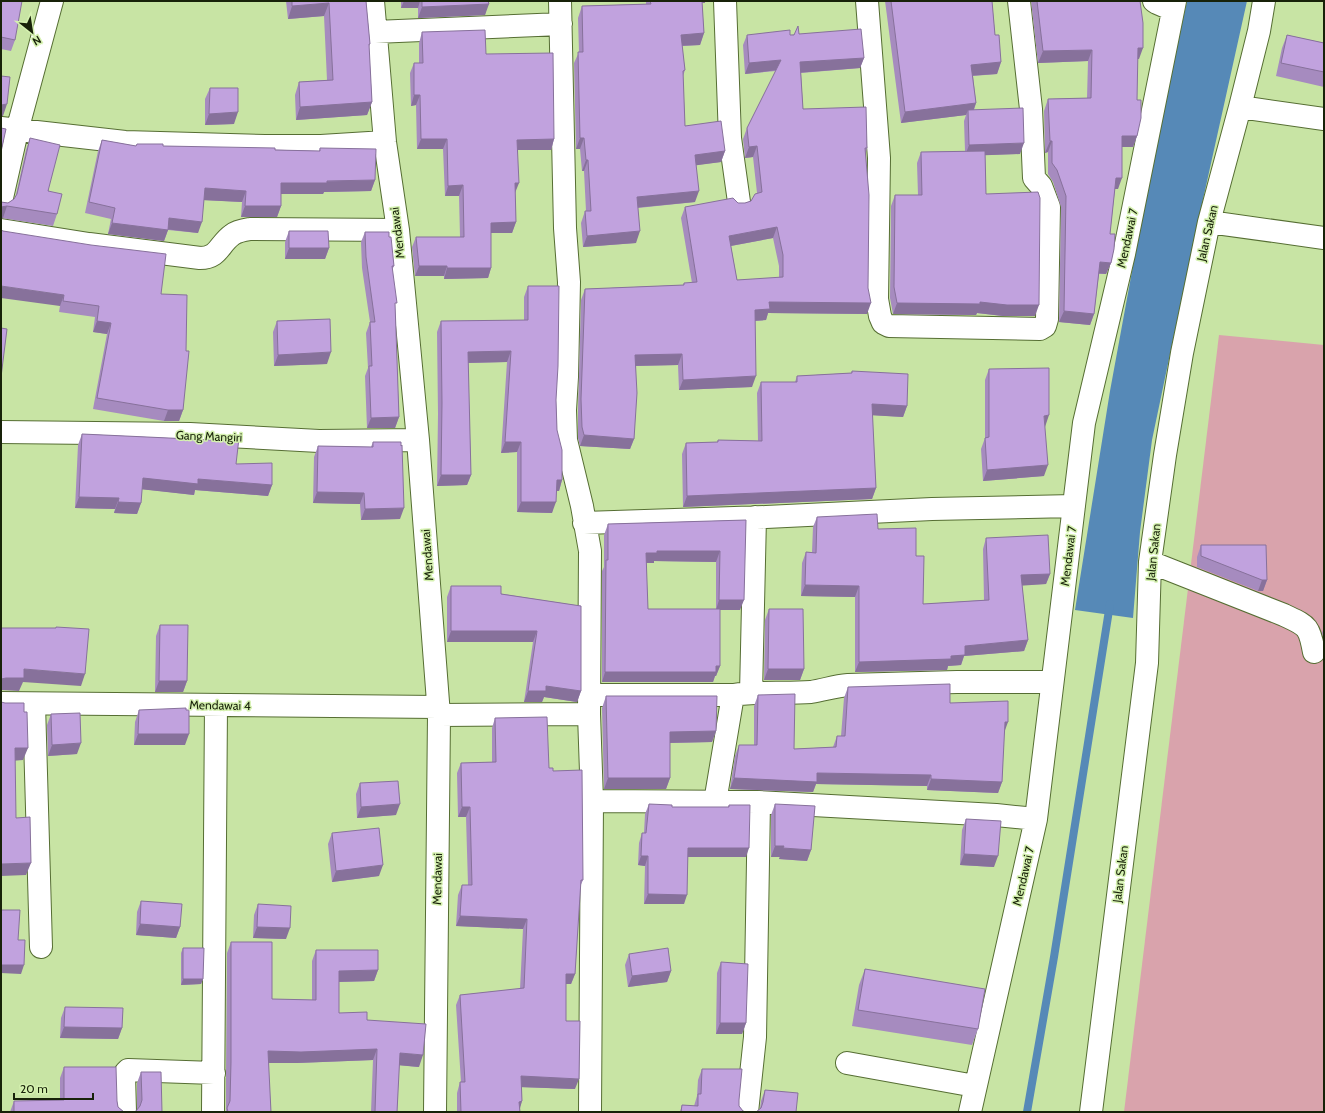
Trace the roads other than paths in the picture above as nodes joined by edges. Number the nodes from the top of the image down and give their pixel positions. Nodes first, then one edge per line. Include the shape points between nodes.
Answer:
1 (52, 1) edge
2 (373, 1) edge
3 (560, 1) edge
4 (725, 1) edge
5 (867, 1) edge
6 (1019, 1) edge
7 (1264, 1) edge
8 (1167, 4) edge
9 (561, 24) junction
10 (375, 32) junction
11 (1240, 107) junction
12 (1324, 119) edge
13 (9, 130) edge
14 (385, 142) junction
15 (1, 202) edge
16 (739, 202) edge
17 (1209, 222) junction
18 (1, 230) edge
19 (398, 230) junction
20 (1324, 238) edge
21 (1, 432) edge
22 (418, 440) junction
23 (1074, 506) junction
24 (755, 517) junction
25 (584, 523) junction
26 (1150, 562) junction
27 (1314, 652) dead end
28 (1052, 682) junction
29 (742, 694) junction
30 (1, 703) edge
31 (34, 704) junction
32 (216, 705) junction
33 (589, 705) junction
34 (439, 711) junction
35 (592, 801) junction
36 (715, 802) junction
37 (759, 802) junction
38 (1036, 819) junction
39 (41, 947) dead end
40 (846, 1063) dead end
41 (214, 1073) junction
42 (975, 1086) junction
43 (125, 1112) edge
44 (213, 1112) edge
45 (435, 1112) edge
46 (590, 1112) edge
47 (746, 1112) edge
48 (970, 1112) edge
49 (1091, 1112) edge

1 - 13 street
2 - 10 street, Mendawai
3 - 9 street
4 - 16 street via 730,138
5 - 6 street via 879,158 877,299 883,323 889,326 1040,329 1045,326 1047,319 1049,206 1041,186 1034,178
7 - 11 street, Jalan Sakan
8 - 23 street, Mendawai 7 via 1124,254 1084,423
9 - 10 street
9 - 25 street via 565,228 569,282 566,440
10 - 14 street, Mendawai
11 - 12 street
11 - 17 street, Jalan Sakan
13 - 14 street via 124,142 257,146
13 - 15 street
14 - 19 street, Mendawai
17 - 20 street
17 - 26 street, Jalan Sakan via 1181,361
18 - 19 street via 89,244 207,258 215,254 233,234 250,229
19 - 22 street, Mendawai
21 - 22 street, Gang Mangiri
22 - 34 street, Mendawai
23 - 24 street
23 - 28 street, Mendawai 7
24 - 25 street
24 - 29 street
25 - 33 street via 590,551
26 - 27 street via 1284,614 1304,625 1310,634
26 - 49 street, Jalan Sakan via 1147,663
28 - 29 street, Mendawai 4 via 848,685 813,692
28 - 38 street, Mendawai 7
29 - 33 street, Mendawai 4
29 - 36 street
30 - 31 street, Mendawai 4
31 - 32 street, Mendawai 4
31 - 39 street
32 - 34 street, Mendawai 4
32 - 41 street
33 - 34 street, Mendawai 4
33 - 35 street
34 - 45 street, Mendawai
35 - 36 street
35 - 46 street
36 - 37 street
37 - 38 street
37 - 47 street via 755,1037
38 - 42 street, Mendawai 7
40 - 42 street
41 - 43 street via 128,1070 124,1075
41 - 44 street
42 - 48 street, Mendawai 7

